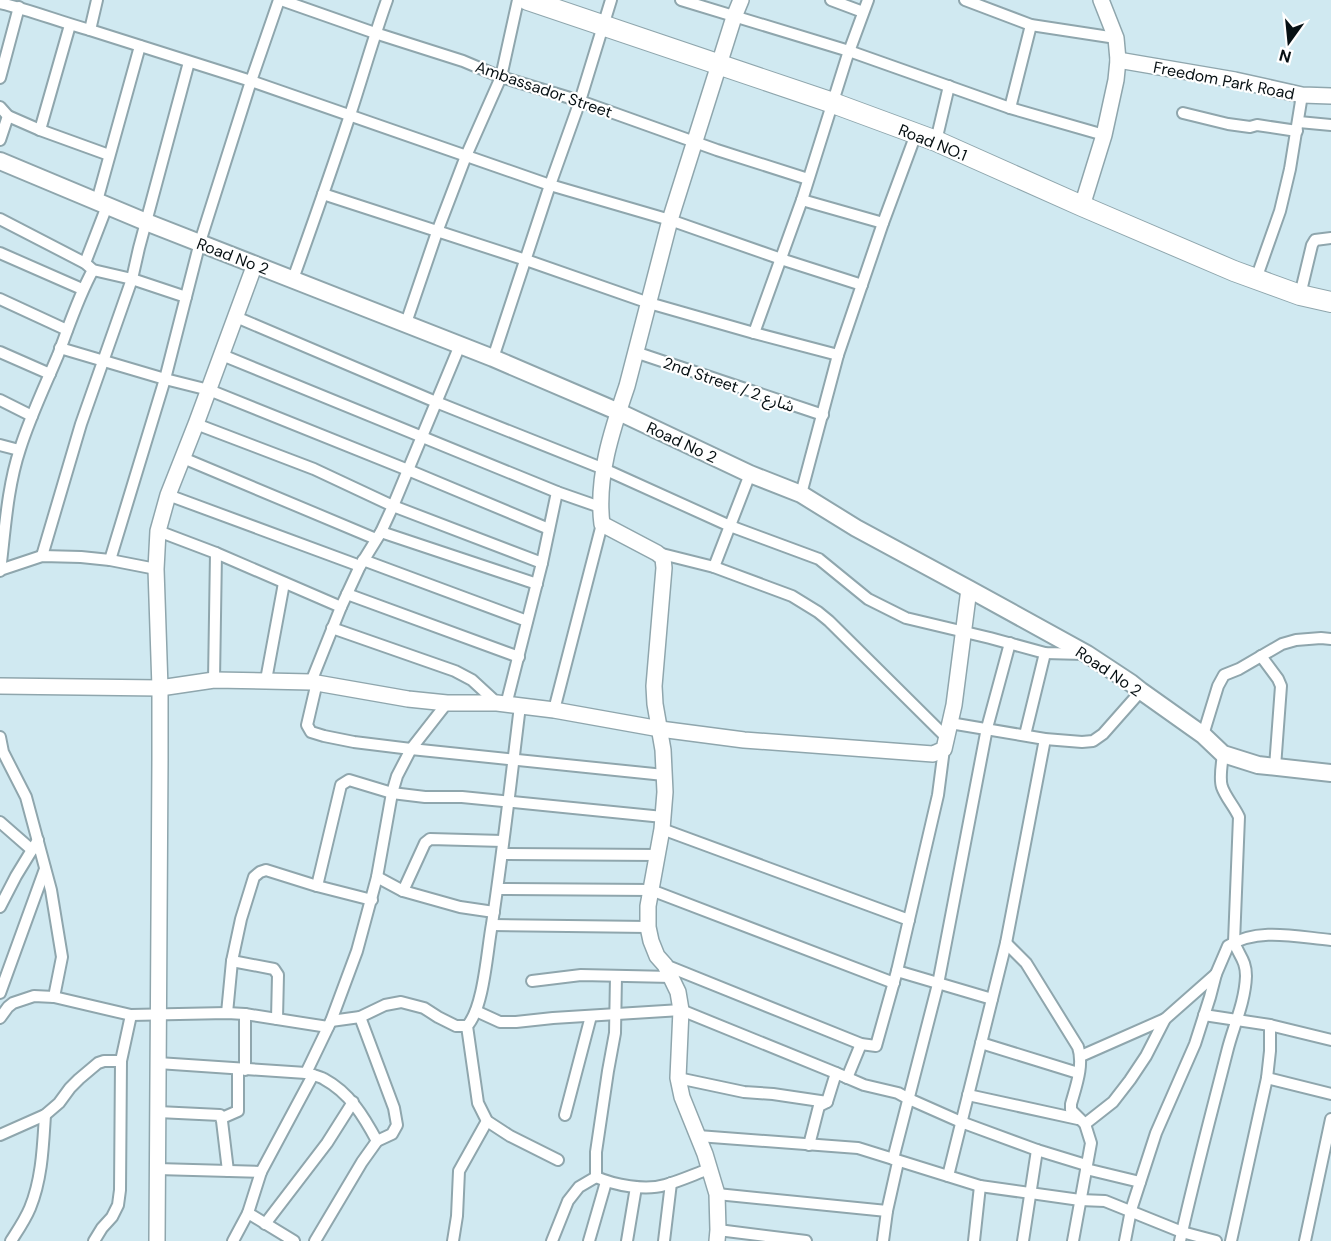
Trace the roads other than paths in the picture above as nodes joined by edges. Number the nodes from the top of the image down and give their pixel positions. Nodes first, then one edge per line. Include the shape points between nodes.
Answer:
1 (97, 0) edge
2 (280, 0) edge
3 (387, 0) edge
4 (518, 0) edge
5 (528, 0) edge
6 (611, 0) edge
7 (681, 0) edge
8 (741, 0) edge
9 (831, 0) edge
10 (868, 0) edge
11 (965, 0) edge
12 (1101, 0) edge
13 (0, 3) edge
14 (19, 7) junction
15 (863, 12) junction
16 (734, 17) junction
17 (70, 25) junction
18 (603, 25) junction
19 (1031, 25) junction
20 (90, 30) junction
21 (375, 33) junction
22 (1116, 38) junction
23 (140, 46) junction
24 (849, 51) junction
25 (1118, 60) junction
26 (189, 62) junction
27 (719, 66) junction
28 (501, 77) junction
29 (0, 78) edge
30 (251, 81) junction
31 (949, 86) junction
32 (1302, 95) junction
33 (1331, 96) edge
34 (580, 101) junction
35 (833, 103) junction
36 (0, 107) edge
37 (1010, 108) junction
38 (1183, 113) dead end
39 (8, 116) junction
40 (350, 116) junction
41 (1331, 125) edge
42 (1298, 126) junction
43 (40, 130) junction
44 (916, 134) junction
45 (1104, 135) junction
46 (0, 140) edge
47 (936, 141) junction
48 (694, 142) junction
49 (110, 155) junction
50 (466, 156) junction
51 (0, 160) edge
52 (808, 179) junction
53 (550, 185) junction
54 (323, 195) junction
55 (802, 200) junction
56 (102, 203) junction
57 (1082, 207) junction
58 (0, 219) edge
59 (670, 220) junction
60 (146, 222) junction
61 (883, 223) junction
62 (437, 232) junction
63 (1331, 238) edge
64 (200, 243) junction
65 (0, 253) edge
66 (781, 259) junction
67 (526, 260) junction
68 (255, 264) junction
69 (89, 267) junction
70 (132, 279) junction
71 (293, 279) junction
72 (1256, 279) junction
73 (862, 285) junction
74 (82, 289) junction
75 (1300, 294) junction
76 (186, 297) junction
77 (0, 299) edge
78 (1331, 302) edge
79 (649, 303) junction
80 (236, 317) junction
81 (406, 323) junction
82 (67, 330) junction
83 (754, 333) junction
84 (460, 345) junction
85 (60, 348) junction
86 (0, 352) edge
87 (635, 352) junction
88 (222, 355) junction
89 (838, 355) junction
90 (493, 358) junction
91 (104, 361) junction
92 (50, 374) junction
93 (165, 379) junction
94 (209, 390) junction
95 (0, 400) edge
96 (436, 402) junction
97 (618, 412) junction
98 (823, 415) junction
99 (32, 416) junction
100 (196, 424) junction
101 (422, 436) junction
102 (0, 445) edge
103 (19, 450) junction
104 (183, 458) junction
105 (603, 469) junction
106 (408, 470) junction
107 (750, 474) junction
108 (5, 486) edge
109 (557, 492) junction
110 (801, 494) junction
111 (168, 495) junction
112 (393, 506) junction
113 (600, 507) junction
114 (602, 524) junction
115 (730, 526) junction
116 (549, 529) junction
117 (2, 531) edge
118 (158, 531) junction
119 (378, 535) junction
120 (216, 553) junction
121 (657, 553) junction
122 (42, 556) junction
123 (110, 560) junction
124 (361, 563) junction
125 (542, 563) junction
126 (714, 567) junction
127 (156, 569) junction
128 (0, 570) edge
129 (284, 583) junction
130 (537, 584) junction
131 (969, 589) junction
132 (347, 594) junction
133 (341, 607) junction
134 (527, 621) junction
135 (332, 628) junction
136 (963, 631) junction
137 (1331, 639) edge
138 (1010, 643) junction
139 (1045, 653) junction
140 (1087, 654) junction
141 (1261, 656) junction
142 (519, 657) junction
143 (266, 680) junction
144 (214, 681) junction
145 (314, 682) junction
146 (0, 686) edge
147 (160, 688) junction
148 (1141, 691) junction
149 (447, 703) junction
150 (508, 704) junction
151 (554, 710) junction
152 (950, 723) junction
153 (987, 728) junction
154 (660, 729) junction
155 (1025, 735) junction
156 (1203, 735) junction
157 (0, 737) edge
158 (1045, 739) junction
159 (946, 744) junction
160 (411, 749) junction
161 (1223, 754) junction
162 (513, 760) junction
163 (1275, 767) junction
164 (1331, 773) edge
165 (664, 775) junction
166 (392, 793) junction
167 (508, 802) junction
168 (663, 823) junction
169 (1, 826) edge
170 (38, 840) junction
171 (503, 841) junction
172 (32, 850) junction
173 (502, 854) junction
174 (658, 855) junction
175 (45, 868) junction
176 (377, 877) junction
177 (317, 886) junction
178 (498, 889) junction
179 (651, 890) junction
180 (403, 891) junction
181 (372, 900) junction
182 (0, 907) edge
183 (494, 912) junction
184 (909, 920) junction
185 (492, 925) junction
186 (648, 927) junction
187 (1331, 940) edge
188 (1006, 942) junction
189 (1234, 942) junction
190 (232, 961) junction
191 (669, 971) junction
192 (1216, 974) junction
193 (616, 976) junction
194 (896, 977) junction
195 (532, 981) dead end
196 (938, 984) junction
197 (0, 993) edge
198 (54, 997) junction
199 (992, 999) junction
200 (4, 1003) edge
201 (681, 1010) junction
202 (476, 1011) junction
203 (159, 1013) junction
204 (227, 1013) junction
205 (130, 1014) junction
206 (245, 1014) junction
207 (615, 1015) junction
208 (1204, 1015) junction
209 (591, 1016) junction
210 (360, 1017) junction
211 (0, 1018) edge
212 (277, 1019) junction
213 (1165, 1019) junction
214 (1237, 1020) junction
215 (329, 1024) junction
216 (1270, 1025) junction
217 (467, 1026) junction
218 (1331, 1040) edge
219 (981, 1043) junction
220 (861, 1044) junction
221 (1081, 1056) junction
222 (121, 1061) junction
223 (158, 1063) junction
224 (242, 1069) junction
225 (836, 1073) junction
226 (1078, 1073) junction
227 (310, 1074) junction
228 (678, 1078) junction
229 (847, 1078) junction
230 (1268, 1078) junction
231 (1331, 1094) edge
232 (968, 1095) junction
233 (909, 1099) junction
234 (353, 1102) junction
235 (827, 1102) junction
236 (158, 1112) junction
237 (45, 1115) junction
238 (565, 1115) dead end
239 (222, 1118) junction
240 (487, 1121) junction
241 (961, 1122) junction
242 (1082, 1122) junction
243 (1330, 1126) edge
244 (0, 1135) edge
245 (698, 1136) junction
246 (377, 1141) junction
247 (809, 1145) junction
248 (1037, 1150) junction
249 (558, 1160) dead end
250 (896, 1161) junction
251 (1086, 1167) junction
252 (157, 1169) junction
253 (709, 1169) junction
254 (228, 1171) junction
255 (261, 1173) junction
256 (948, 1176) junction
257 (601, 1180) junction
258 (1140, 1182) junction
259 (671, 1183) junction
260 (980, 1186) junction
261 (636, 1187) junction
262 (1030, 1193) junction
263 (717, 1194) junction
264 (1080, 1200) junction
265 (1131, 1210) junction
266 (887, 1211) junction
267 (248, 1213) junction
268 (266, 1224) junction
269 (717, 1235) edge
270 (1181, 1237) edge
271 (11, 1241) edge
272 (94, 1241) edge
273 (157, 1241) edge
274 (233, 1241) edge
275 (294, 1241) edge
276 (315, 1241) edge
277 (453, 1241) edge
278 (552, 1241) edge
279 (589, 1241) edge
280 (627, 1241) edge
281 (664, 1241) edge
282 (806, 1241) edge
283 (884, 1241) edge
284 (974, 1241) edge
285 (1023, 1241) edge
286 (1074, 1241) edge
287 (1125, 1241) edge
288 (1216, 1241) edge
289 (1231, 1241) edge
290 (1305, 1241) edge

1 - 20 street
2 - 21 street, Ambassador Street
2 - 30 street
3 - 21 street
4 - 28 street
5 - 18 highway, Road NO.1
6 - 18 street
7 - 16 street
8 - 16 street
9 - 15 street
10 - 15 street
11 - 19 street
12 - 22 street
13 - 14 street
14 - 17 street
14 - 29 street
15 - 24 street
16 - 24 street
16 - 27 street
17 - 20 street
17 - 43 street
18 - 27 highway, Road NO.1
18 - 34 street
19 - 22 street
19 - 37 street
20 - 23 street
21 - 28 street, Ambassador Street
21 - 40 street
22 - 25 street
23 - 26 street
23 - 49 street
24 - 31 street
24 - 35 street
25 - 32 street, Freedom Park Road
25 - 45 street
26 - 30 street
26 - 60 street
27 - 35 highway, Road NO.1
27 - 48 street
28 - 34 street, Ambassador Street
28 - 50 street
30 - 40 street
30 - 64 street
31 - 37 street
31 - 47 street
32 - 33 street, Freedom Park Road
32 - 42 street
34 - 48 street, Ambassador Street
34 - 53 street
35 - 44 highway, Road NO.1
35 - 52 street
36 - 39 street
37 - 45 street
38 - 42 street via 1239,126
39 - 43 street
39 - 46 street
40 - 50 street
40 - 54 street
41 - 42 street
42 - 72 street via 1280,211
43 - 49 street
44 - 47 highway, Road NO.1
44 - 61 street
45 - 57 street
47 - 57 highway, Road NO.1
48 - 52 street, Ambassador Street
48 - 59 street
49 - 56 street
50 - 53 street
50 - 62 street
51 - 56 main road, Road No 2
52 - 55 street
53 - 59 street
53 - 67 street
54 - 62 street
54 - 71 street
55 - 61 street
55 - 66 street
56 - 60 main road, Road No 2
56 - 69 street
57 - 72 highway, Road NO.1
58 - 69 street
59 - 66 street
59 - 79 street
60 - 64 main road, Road No 2
60 - 70 street
61 - 73 street
62 - 67 street
62 - 81 street
63 - 75 street via 1315,240 1312,245
64 - 68 main road, Road No 2
64 - 76 street
65 - 74 street
66 - 73 street
66 - 83 street
67 - 79 street
67 - 90 street
68 - 71 main road, Road No 2
68 - 80 street
69 - 70 street
69 - 74 street
70 - 76 street
70 - 91 street
71 - 81 main road, Road No 2
72 - 75 highway, Road NO.1
73 - 89 street
74 - 82 street
75 - 78 highway, Road NO.1
76 - 93 street
77 - 82 street
79 - 83 street
79 - 87 street
80 - 88 street
80 - 96 street
81 - 84 main road, Road No 2
82 - 85 street
83 - 89 street
84 - 90 main road, Road No 2
84 - 96 street
85 - 91 street
85 - 92 street
86 - 92 street
87 - 97 street
87 - 98 street, 2nd Street / شارع 2
88 - 94 street
88 - 101 street
89 - 98 street
90 - 97 main road, Road No 2
91 - 93 street
91 - 122 street
92 - 99 street
93 - 94 street
93 - 123 street
94 - 100 street
94 - 106 street
95 - 99 street
96 - 101 street
96 - 105 street
97 - 105 street
97 - 107 main road, Road No 2
98 - 110 street
99 - 103 street
100 - 104 street
100 - 112 street via 314,469
101 - 106 street
101 - 109 street
102 - 103 street
103 - 108 street
104 - 111 street
104 - 119 street
105 - 113 street
105 - 115 street
106 - 112 street
106 - 116 street
107 - 110 main road, Road No 2
107 - 115 street
108 - 117 street
109 - 113 street
109 - 116 street
110 - 131 main road, Road No 2
111 - 118 street
111 - 124 street
112 - 119 street
112 - 125 street
113 - 114 street
114 - 121 street
114 - 151 street
115 - 126 street
115 - 136 street via 819,559 868,599 906,618
116 - 125 street
117 - 128 street
118 - 120 street
118 - 127 street
119 - 124 street
119 - 130 street
120 - 129 street
120 - 144 street
121 - 126 street
121 - 154 street via 663,558 664,568 654,686
122 - 123 street
122 - 128 street
123 - 127 street
124 - 132 street
124 - 134 street
125 - 130 street
126 - 159 street via 792,596 818,612
127 - 147 street
129 - 133 street
129 - 143 street
130 - 134 street
131 - 136 street
131 - 140 main road, Road No 2
132 - 133 street
132 - 142 street
133 - 135 street
134 - 142 street
135 - 145 street
135 - 150 street via 455,671
136 - 138 street
136 - 152 street
137 - 141 street via 1296,640
138 - 139 street
138 - 153 street
139 - 140 street
139 - 155 street
140 - 148 main road, Road No 2
141 - 156 street via 1224,675
141 - 163 street via 1281,686
142 - 150 street
143 - 144 street
143 - 145 street
144 - 147 street
145 - 149 street
145 - 160 street via 307,725 310,732
146 - 147 street
147 - 203 street
148 - 156 main road, Road No 2
148 - 158 street via 1093,741
149 - 150 street
149 - 160 street
150 - 151 street
150 - 162 street
151 - 154 street
152 - 153 street
152 - 159 street
153 - 155 street
153 - 196 street
154 - 159 street via 744,740 933,754
154 - 165 street
155 - 158 street
156 - 161 main road, Road No 2
157 - 170 street via 3,752 26,797
158 - 188 street
159 - 184 street
160 - 162 street
160 - 166 street
161 - 163 main road, Road No 2
161 - 189 street via 1221,785 1239,817
162 - 165 street
162 - 167 street
163 - 164 main road, Road No 2
165 - 168 street
166 - 167 street
166 - 176 street
166 - 177 street via 349,780 341,785
167 - 168 street
167 - 171 street
168 - 174 street
168 - 184 street
169 - 172 street
170 - 172 street
170 - 175 street
171 - 173 street
171 - 180 street via 430,839
172 - 182 street
173 - 174 street
173 - 178 street
174 - 179 street
175 - 197 street
175 - 198 street via 62,948
176 - 180 street
176 - 181 street
177 - 181 street
177 - 190 street via 266,870 260,872 254,878
178 - 179 street
178 - 183 street
179 - 186 street
179 - 194 street
180 - 183 street
181 - 215 street
183 - 185 street
184 - 194 street
185 - 186 street
185 - 202 street
186 - 191 street via 657,956
187 - 189 street via 1263,934
188 - 199 street
188 - 221 street via 1026,963
189 - 192 street via 1227,948
189 - 214 street via 1245,961 1246,976
190 - 204 street
190 - 212 street via 274,969 278,975
191 - 193 street
191 - 201 street
191 - 220 street
192 - 208 street
192 - 213 street
193 - 195 street via 581,975
193 - 207 street
194 - 196 street
194 - 220 street via 876,1046
196 - 199 street
196 - 233 street
198 - 200 street via 34,996
198 - 205 street
199 - 219 street
200 - 211 street
201 - 207 street
201 - 225 street
201 - 228 street
202 - 209 street via 500,1022
202 - 217 street
203 - 204 street
203 - 205 street
203 - 223 street
204 - 206 street
205 - 222 street
206 - 212 street
206 - 224 street
207 - 209 street
207 - 257 street via 597,1152
208 - 214 street
208 - 258 street via 1187,1065 1155,1133
209 - 238 street
210 - 215 street
210 - 217 street via 401,1002 424,1008 456,1026
210 - 246 street via 397,1125 392,1134
212 - 215 street
213 - 221 street
213 - 242 street via 1146,1056 1113,1102
214 - 216 street
214 - 270 street
215 - 227 street
216 - 218 street
216 - 230 street
217 - 240 street via 478,1103
219 - 226 street
219 - 232 street
220 - 229 street
221 - 226 street
222 - 237 street via 98,1063
222 - 272 street via 118,1204
223 - 224 street
223 - 236 street
224 - 227 street
224 - 239 street via 239,1109
225 - 229 street
225 - 235 street
226 - 242 street via 1071,1110
227 - 234 street via 323,1078
227 - 255 street
228 - 235 street via 744,1092
228 - 245 street
229 - 233 street
230 - 231 street
230 - 289 street
232 - 241 street
232 - 242 street
233 - 241 street
233 - 250 street
234 - 246 street
234 - 268 street
235 - 247 street via 819,1106
236 - 239 street via 216,1114
236 - 252 street
237 - 244 street
237 - 271 street via 35,1194
239 - 254 street
240 - 249 street
240 - 277 street via 459,1171
241 - 248 street
241 - 256 street
242 - 251 street via 1091,1143
243 - 290 street
245 - 247 street
245 - 253 street
246 - 276 street
247 - 250 street via 858,1148
248 - 251 street
248 - 262 street
250 - 256 street
250 - 266 street
251 - 258 street
251 - 264 street
252 - 254 street
252 - 273 street
253 - 259 street
253 - 263 street
254 - 255 street
255 - 267 street
256 - 260 street
257 - 261 street
257 - 278 street via 579,1187 568,1201
257 - 279 street
258 - 265 street
259 - 261 street
259 - 281 street
260 - 262 street
260 - 284 street
261 - 280 street
262 - 264 street
262 - 285 street
263 - 266 street
263 - 269 street
264 - 265 street via 1105,1201
264 - 286 street
265 - 270 street
265 - 287 street
266 - 283 street
267 - 268 street
267 - 274 street
268 - 275 street
269 - 282 street
270 - 288 street

